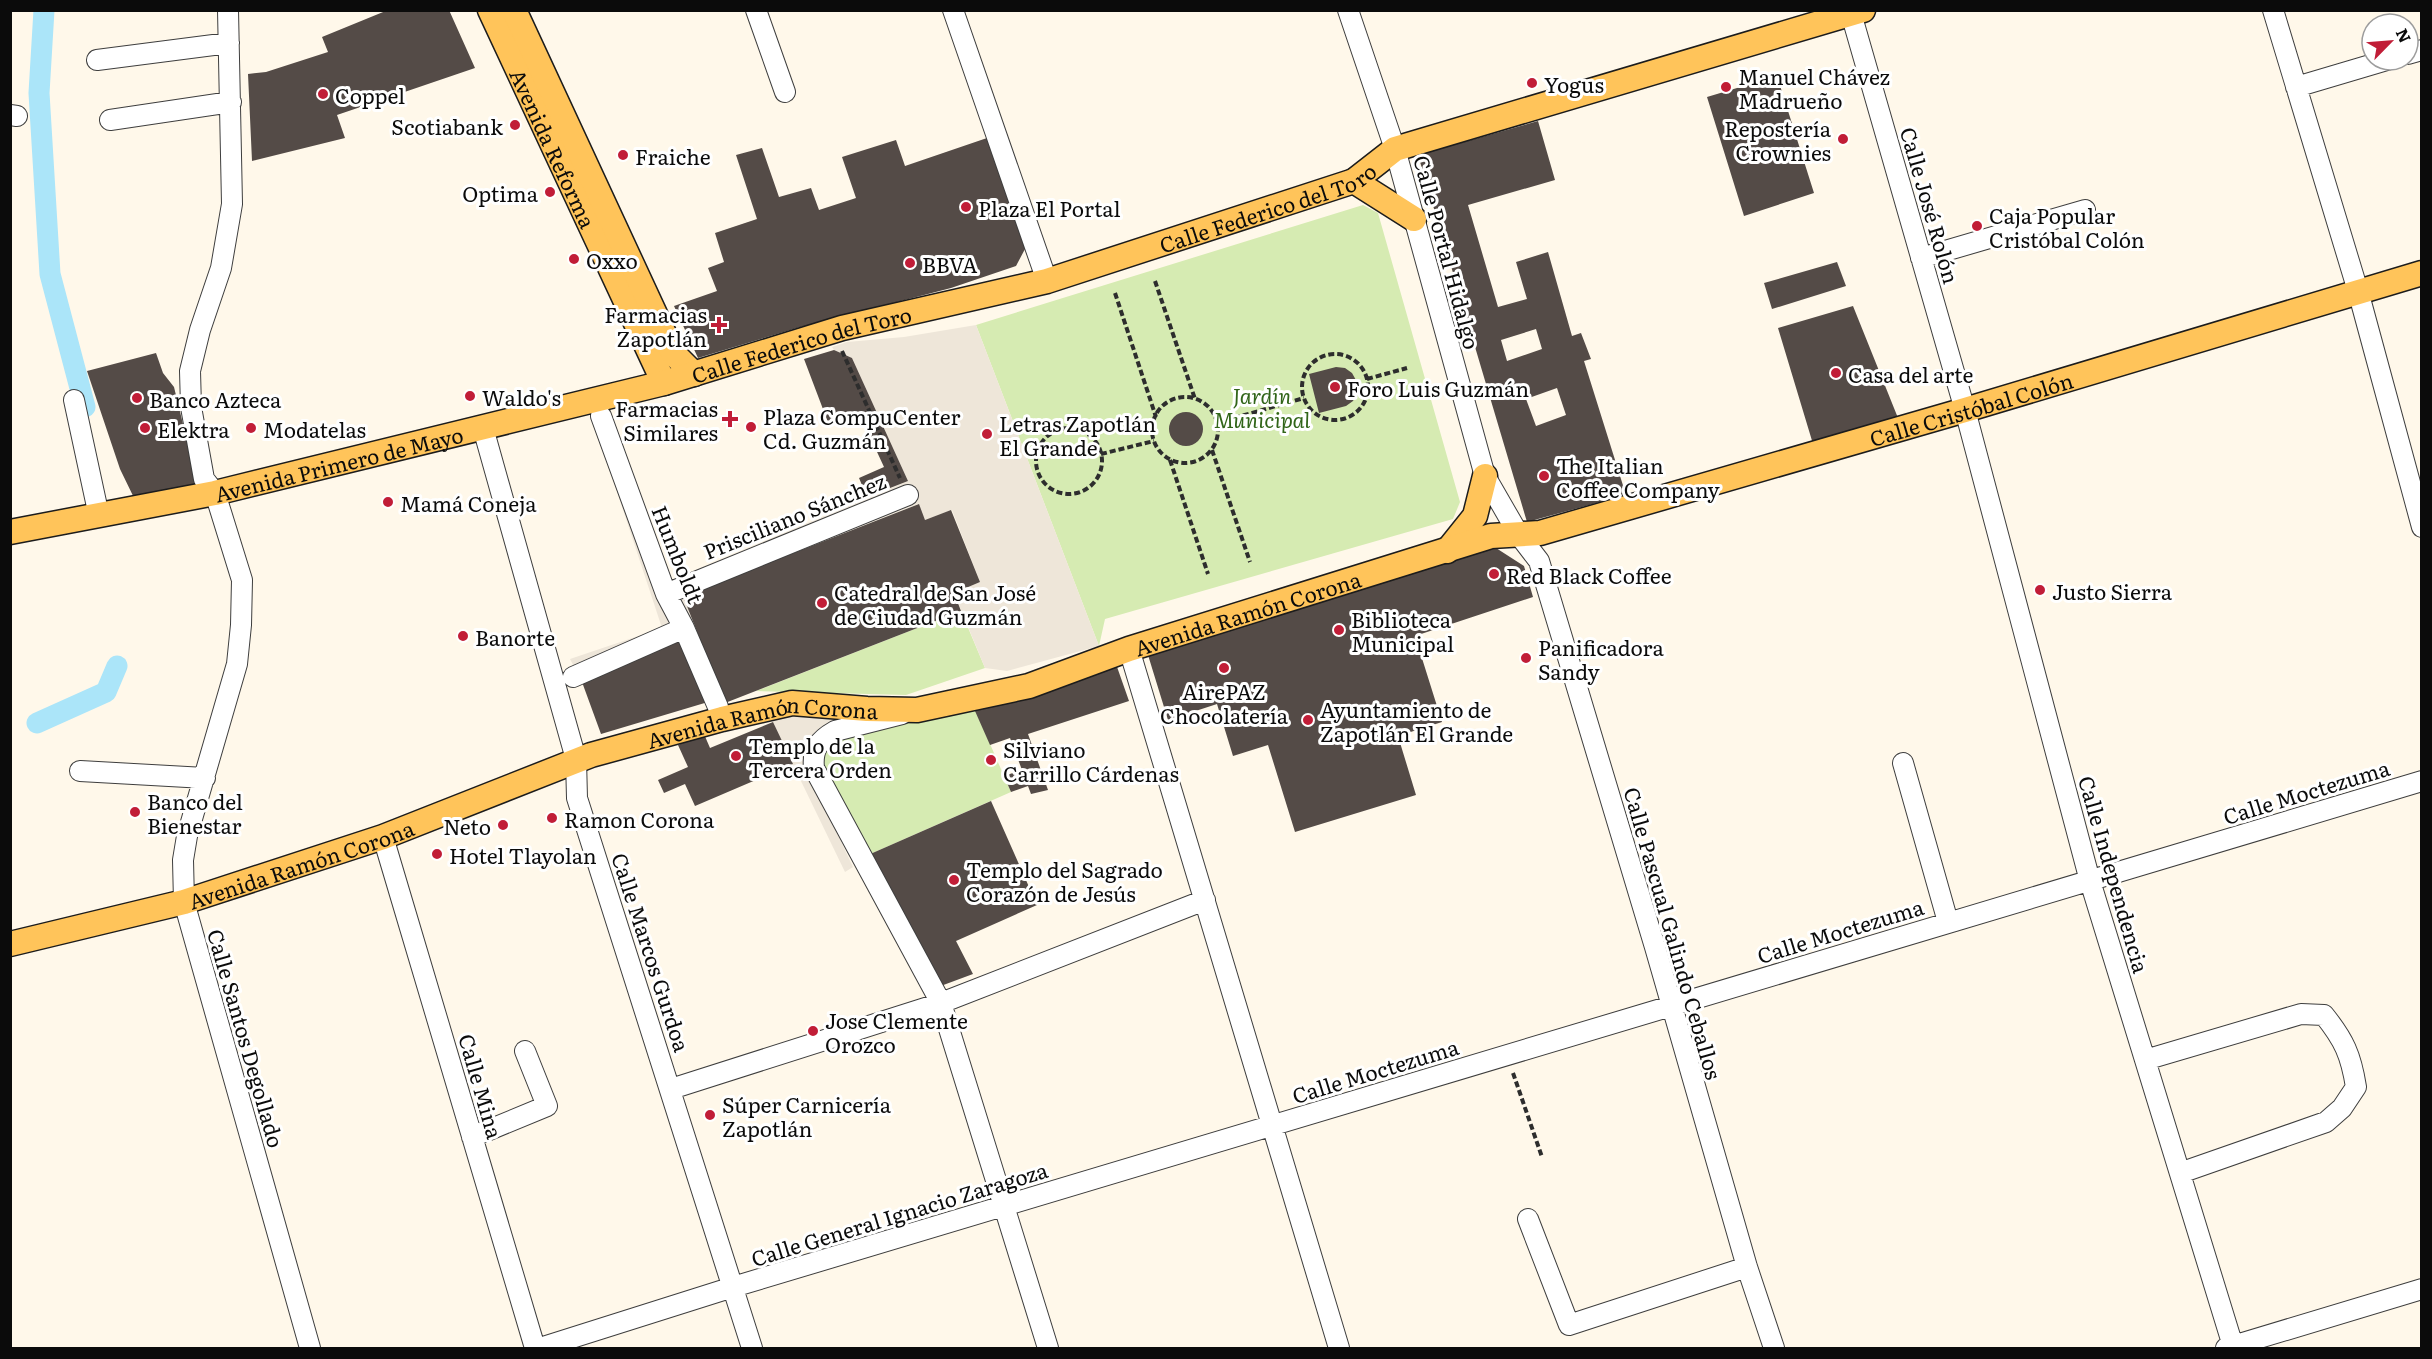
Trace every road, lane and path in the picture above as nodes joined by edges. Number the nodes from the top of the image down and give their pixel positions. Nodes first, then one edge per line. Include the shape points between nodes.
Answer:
1 (228, 10) edge
2 (490, 10) edge
3 (514, 10) edge
4 (756, 10) edge
5 (953, 10) edge
6 (1348, 10) edge
7 (2273, 10) edge
8 (1854, 12) edge
9 (229, 44) junction
10 (97, 60) dead end
11 (2360, 68) edge
12 (2296, 87) junction
13 (785, 92) dead end
14 (231, 102) junction
15 (110, 120) dead end
16 (1395, 149) junction
17 (1354, 181) junction
18 (2085, 210) dead end
19 (1414, 219) junction
20 (1921, 258) junction
21 (2421, 273) edge
22 (1047, 281) junction
23 (1155, 281) dead end
24 (2358, 291) junction
25 (1115, 293) dead end
26 (839, 345) dead end
27 (1407, 368) dead end
28 (694, 374) junction
29 (1367, 379) junction
30 (664, 383) junction
31 (1304, 398) junction
32 (1195, 399) junction
33 (74, 400) dead end
34 (1965, 410) junction
35 (601, 416) dead end
36 (1156, 417) junction
37 (1217, 423) junction
38 (483, 429) junction
39 (1154, 441) junction
40 (1212, 449) junction
41 (1101, 454) junction
42 (1170, 459) junction
43 (1038, 470) junction
44 (1032, 472) dead end
45 (1485, 476) junction
46 (215, 493) junction
47 (908, 495) joint
48 (99, 516) junction
49 (2421, 527) edge
50 (10, 532) edge
51 (1519, 535) junction
52 (1447, 551) junction
53 (1250, 562) dead end
54 (1208, 574) dead end
55 (666, 594) junction
56 (684, 627) junction
57 (1129, 649) junction
58 (573, 677) dead end
59 (718, 707) dead end
60 (917, 711) junction
61 (576, 759) junction
62 (1903, 763) dead end
63 (80, 771) dead end
64 (205, 778) junction
65 (2421, 781) edge
66 (383, 837) junction
67 (2090, 881) junction
68 (1205, 900) junction
69 (184, 902) junction
70 (1948, 922) junction
71 (10, 944) edge
72 (940, 1003) junction
73 (1671, 1008) junction
74 (525, 1051) dead end
75 (1507, 1056) junction
76 (2145, 1060) junction
77 (671, 1089) junction
78 (1274, 1126) junction
79 (472, 1137) junction
80 (1542, 1157) dead end
81 (2180, 1173) junction
82 (1005, 1206) junction
83 (1528, 1219) dead end
84 (1747, 1267) junction
85 (733, 1287) junction
86 (2421, 1289) edge
87 (310, 1348) edge
88 (535, 1348) edge
89 (540, 1348) edge
90 (752, 1348) edge
91 (1048, 1348) edge
92 (1340, 1348) edge
93 (1774, 1348) edge
94 (2229, 1348) edge

1 - 9 street, Calle Santos Degollado
2 - 30 main road, Avenida Reforma
3 - 28 main road, Avenida Reforma via 673,353
4 - 13 street
5 - 22 street
6 - 16 street, Calle Portal Hidalgo
7 - 12 street
8 - 16 main road, Calle Federico del Toro
8 - 20 street, Calle José Rolón
9 - 10 street
9 - 14 street, Calle Santos Degollado
11 - 12 street
12 - 24 street
14 - 15 street
14 - 46 street, Calle Santos Degollado via 232,204 221,268 190,371 191,407 204,478
16 - 17 main road, Calle Federico del Toro
16 - 19 street, Calle Portal Hidalgo
17 - 19 main road
17 - 22 main road, Calle Federico del Toro
18 - 20 street
19 - 45 street, Calle Portal Hidalgo
20 - 34 street, Calle José Rolón
21 - 24 main road, Calle Cristóbal Colón
22 - 28 main road, Calle Federico del Toro via 842,328
23 - 32 path
24 - 34 main road, Calle Cristóbal Colón
24 - 49 street
25 - 36 path
26 - 47 path
27 - 29 path
28 - 30 main road, Calle Federico del Toro
29 - 31 path via 1365,401 1350,417 1339,420 1317,415
29 - 31 path via 1363,369 1347,356 1326,355 1309,367 1304,376
30 - 38 main road, Avenida Primero de Mayo
31 - 37 path
32 - 36 path via 1167,403
32 - 37 path via 1206,405
33 - 48 street
34 - 51 main road, Calle Cristóbal Colón
34 - 67 street, Calle Independencia
35 - 55 street, Humboldt
36 - 39 path
37 - 40 path via 1218,434
38 - 46 main road, Avenida Primero de Mayo
38 - 61 street, Calle Marcos Gurdoa
39 - 41 path
39 - 42 path
40 - 42 path via 1189,463
40 - 53 path
41 - 43 path via 1102,465 1093,484 1073,494 1052,489 1043,482
41 - 43 path via 1090,436 1080,430 1060,429 1042,441
42 - 54 path
43 - 44 path
45 - 51 street, Calle Portal Hidalgo
45 - 52 main road via 1475,516
46 - 48 main road, Avenida Primero de Mayo
46 - 64 street, Calle Santos Degollado via 242,580 241,625 237,664
47 - 55 street, Prisciliano Sánchez
48 - 50 main road, Avenida Primero de Mayo
51 - 52 main road, Avenida Ramón Corona via 1491,536
51 - 73 street, Calle Pascual Galindo Ceballos via 1539,561
52 - 57 main road, Avenida Ramón Corona
55 - 56 street, Humboldt
56 - 58 street
56 - 59 street, Humboldt
57 - 60 main road, Avenida Ramón Corona via 1029,686
57 - 68 street
60 - 61 main road, Avenida Ramón Corona via 792,703
60 - 72 street via 835,731 818,743 813,760 817,775
61 - 66 main road, Avenida Ramón Corona
61 - 77 street, Calle Marcos Gurdoa via 577,798
62 - 70 street
63 - 64 street
64 - 69 street, Calle Santos Degollado via 187,836
65 - 67 street, Calle Moctezuma
66 - 69 main road, Avenida Ramón Corona
66 - 79 street, Calle Mina
67 - 70 street, Calle Moctezuma
67 - 76 street, Calle Independencia
68 - 72 street
68 - 78 street
69 - 71 main road, Avenida Ramón Corona
69 - 87 street, Calle Santos Degollado
70 - 73 street, Calle Moctezuma
72 - 77 street
72 - 82 street
73 - 75 street, Calle Moctezuma
73 - 84 street, Calle Pascual Galindo Ceballos
74 - 79 street via 547,1106
75 - 78 street, Calle Moctezuma
75 - 80 path
76 - 81 street, Calle Independencia
76 - 81 street via 2301,1014 2324,1016 2341,1036 2352,1061 2356,1087 2342,1108 2326,1122
77 - 85 street, Calle Marcos Gurdoa
78 - 82 street, Calle General Ignacio Zaragoza
78 - 92 street
79 - 88 street, Calle Mina
81 - 94 street, Calle Independencia
82 - 85 street, Calle General Ignacio Zaragoza
82 - 91 street
83 - 84 street via 1569,1325
84 - 93 street, Calle Pascual Galindo Ceballos
85 - 89 street, Calle General Ignacio Zaragoza
85 - 90 street, Calle Marcos Gurdoa
86 - 94 street

